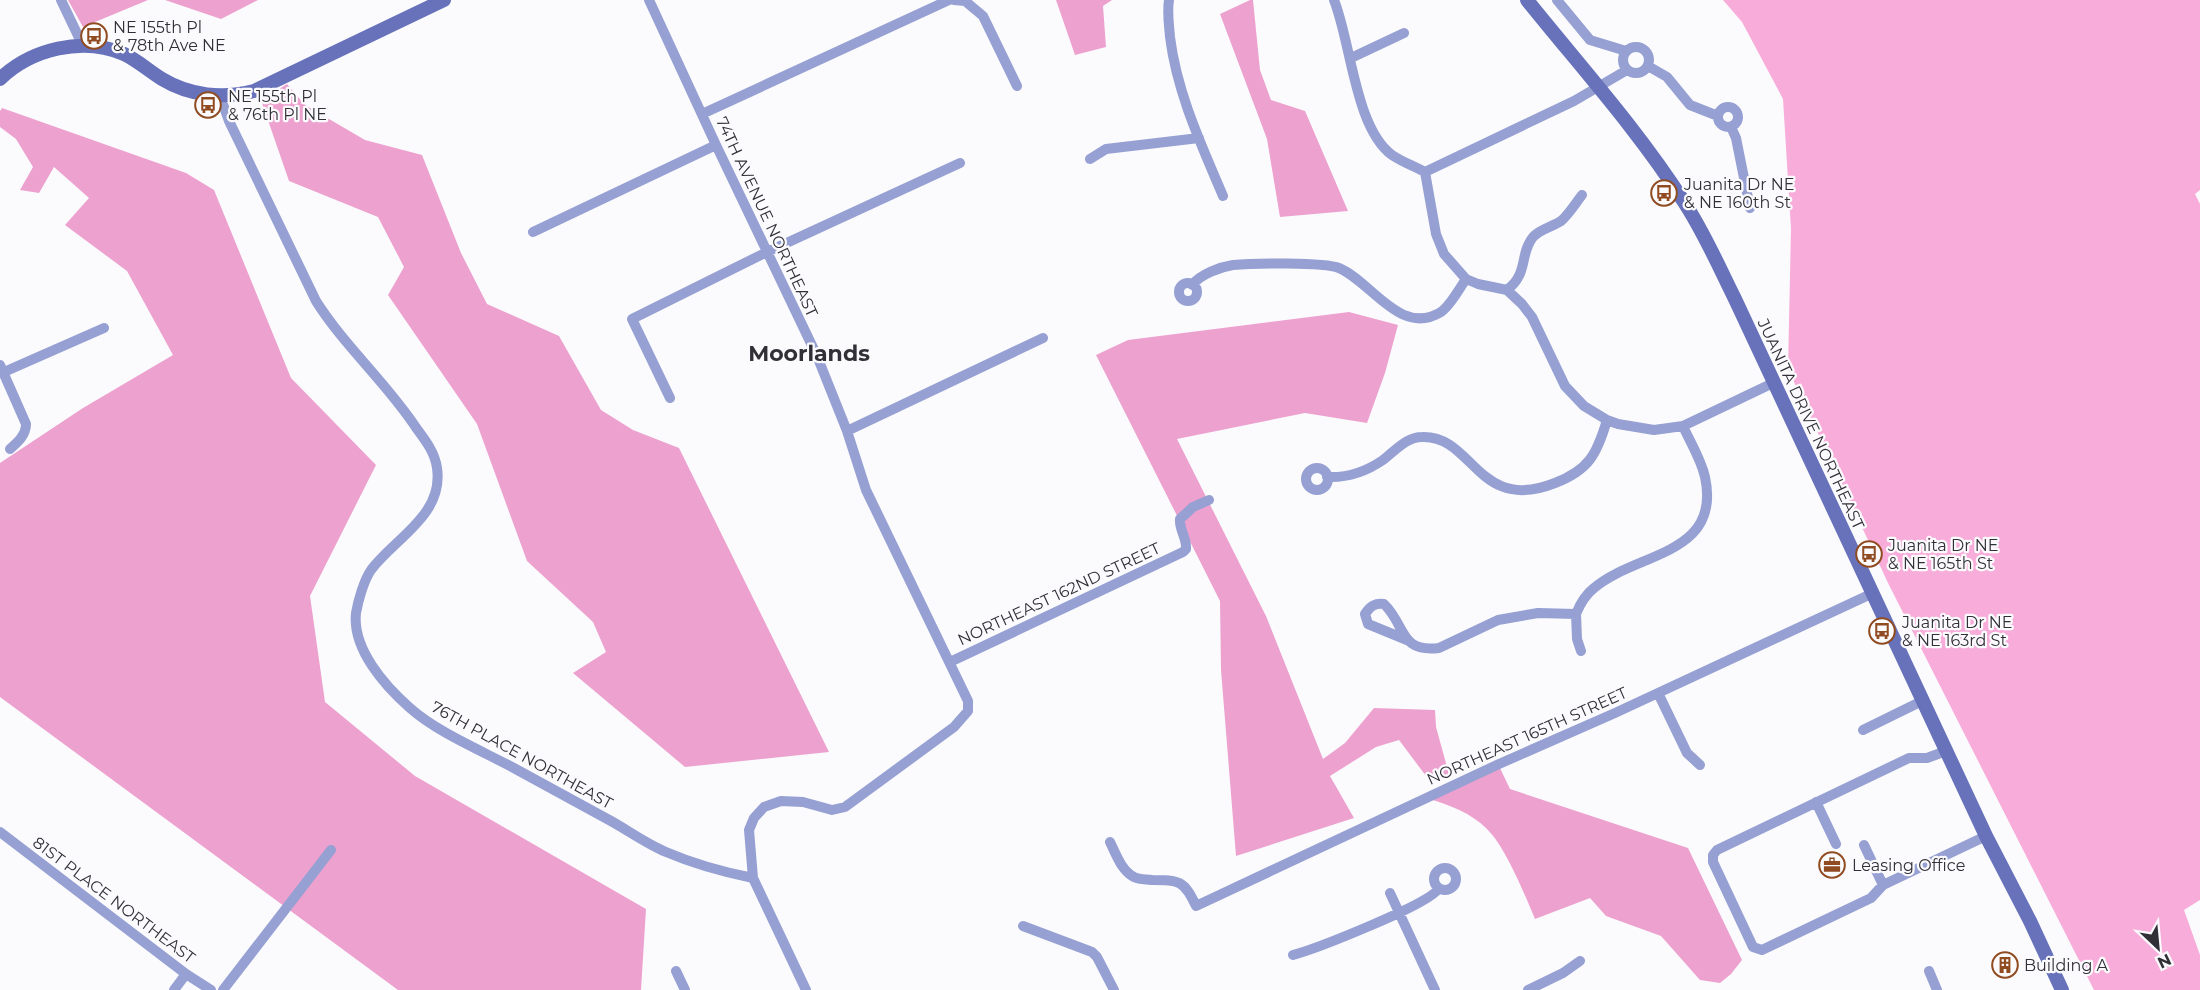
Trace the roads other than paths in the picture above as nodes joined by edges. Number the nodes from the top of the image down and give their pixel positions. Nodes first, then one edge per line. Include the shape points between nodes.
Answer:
1 (61, 0) edge
2 (444, 0) edge
3 (650, 0) edge
4 (948, 0) edge
5 (1169, 0) edge
6 (1334, 0) edge
7 (1527, 0) edge
8 (1557, 0) edge
9 (959, 1) edge
10 (1404, 33) dead end
11 (84, 46) junction
12 (1626, 51) junction
13 (1351, 58) junction
14 (1648, 66) junction
15 (1627, 69) junction
16 (0, 79) edge
17 (1017, 86) dead end
18 (1598, 87) junction
19 (220, 96) junction
20 (702, 114) junction
21 (1718, 116) junction
22 (1731, 127) junction
23 (1198, 138) junction
24 (716, 145) junction
25 (1090, 159) dead end
26 (960, 164) dead end
27 (1425, 172) junction
28 (1582, 195) dead end
29 (1223, 196) dead end
30 (1750, 208) dead end
31 (533, 232) dead end
32 (767, 252) junction
33 (1466, 279) junction
34 (1192, 285) dead end
35 (1507, 290) junction
36 (104, 328) dead end
37 (1043, 338) dead end
38 (2, 368) edge
39 (1773, 383) junction
40 (670, 398) dead end
41 (1607, 420) junction
42 (1683, 426) junction
43 (848, 431) junction
44 (10, 449) dead end
45 (1327, 477) dead end
46 (1209, 500) dead end
47 (1871, 594) junction
48 (1576, 614) junction
49 (1407, 640) dead end
50 (1581, 651) dead end
51 (950, 662) junction
52 (1658, 693) junction
53 (1922, 701) junction
54 (1863, 730) dead end
55 (1946, 751) junction
56 (1700, 765) dead end
57 (1816, 802) junction
58 (0, 832) edge
59 (1986, 836) junction
60 (1110, 842) dead end
61 (1836, 844) dead end
62 (1864, 845) dead end
63 (331, 850) dead end
64 (753, 878) junction
65 (1883, 885) junction
66 (1439, 888) dead end
67 (1390, 893) dead end
68 (1399, 912) junction
69 (1023, 926) dead end
70 (1293, 955) dead end
71 (1580, 961) dead end
72 (676, 971) dead end
73 (1929, 971) dead end
74 (186, 974) junction
75 (174, 990) edge
76 (211, 990) edge
77 (223, 990) edge
78 (685, 990) edge
79 (806, 990) edge
80 (1114, 990) edge
81 (1435, 990) edge
82 (1528, 990) edge
83 (1937, 990) edge
84 (2062, 990) edge

1 - 11 street
2 - 19 main road via 254,91
3 - 20 street, 74TH AVENUE NORTHEAST
4 - 20 street
5 - 23 street via 1173,61
6 - 13 street
7 - 18 main road, JUANITA DRIVE NORTHEAST
8 - 12 street via 1590,40
9 - 17 street via 983,16
10 - 13 street
11 - 16 main road via 34,56
11 - 19 main road via 125,54 182,90
12 - 14 street via 1634,47 1643,49 1649,57
12 - 15 street via 1622,60
13 - 27 street via 1360,101 1377,140 1391,154
14 - 15 street via 1638,73
14 - 21 street via 1667,77 1690,105
15 - 18 street
18 - 27 street
18 - 39 main road, JUANITA DRIVE NORTHEAST via 1686,204
19 - 64 street, 76TH PLACE NORTHEAST via 316,301 402,406 434,454 438,470 433,500 425,515 369,572 356,613 363,648 376,671 411,709 437,728 665,851 715,870
20 - 24 street, 74TH AVENUE NORTHEAST
21 - 22 street via 1720,124
21 - 22 street via 1726,107 1737,111 1737,122
22 - 30 street
23 - 25 street via 1106,149
23 - 29 street
24 - 31 street
24 - 32 street, 74TH AVENUE NORTHEAST
26 - 32 street
27 - 33 street via 1436,234 1444,254
28 - 35 street via 1563,219 1532,238 1522,272
32 - 40 street via 632,319
32 - 43 street, 74TH AVENUE NORTHEAST
33 - 34 street via 1441,311 1412,318 1394,310 1356,277 1336,267 1233,265 1207,274
33 - 35 street
35 - 41 street via 1532,317 1565,386 1584,406
36 - 38 street
37 - 43 street
38 - 44 street via 26,424 21,438
39 - 42 street
39 - 47 main road, JUANITA DRIVE NORTHEAST
41 - 42 street via 1654,430
41 - 45 street via 1599,446 1582,470 1533,490 1502,487 1485,478 1449,444 1428,436 1411,438 1372,468
42 - 48 street via 1705,477 1705,510 1699,526 1672,549 1603,581 1581,602
43 - 51 street, 74TH AVENUE NORTHEAST via 866,490
46 - 51 street, NORTHEAST 162ND STREET via 1180,519 1186,545 1183,552
47 - 52 street, NORTHEAST 165TH STREET
47 - 53 main road, JUANITA DRIVE NORTHEAST
48 - 49 street via 1538,613 1498,620 1439,648 1415,646
48 - 50 street
51 - 64 street, 74TH AVENUE NORTHEAST via 968,701 964,718 845,807 832,810 781,801 764,807 750,830
52 - 56 street via 1688,753
52 - 60 street, NORTHEAST 165TH STREET via 1196,906 1182,883 1141,879 1130,873
53 - 54 street
53 - 55 main road, JUANITA DRIVE NORTHEAST
55 - 57 street via 1927,758 1909,758
55 - 59 main road, JUANITA DRIVE NORTHEAST
57 - 61 street
57 - 65 street via 1713,855 1753,947 1762,950 1861,903
58 - 74 street, 81ST PLACE NORTHEAST
59 - 65 street
59 - 84 main road, JUANITA DRIVE NORTHEAST
62 - 65 street
63 - 77 street
64 - 79 street
66 - 68 street via 1433,896
67 - 68 street
68 - 70 street
68 - 81 street
69 - 80 street via 1092,952
71 - 82 street
72 - 78 street
73 - 83 street
74 - 75 street
74 - 76 street, 81ST PLACE NORTHEAST

